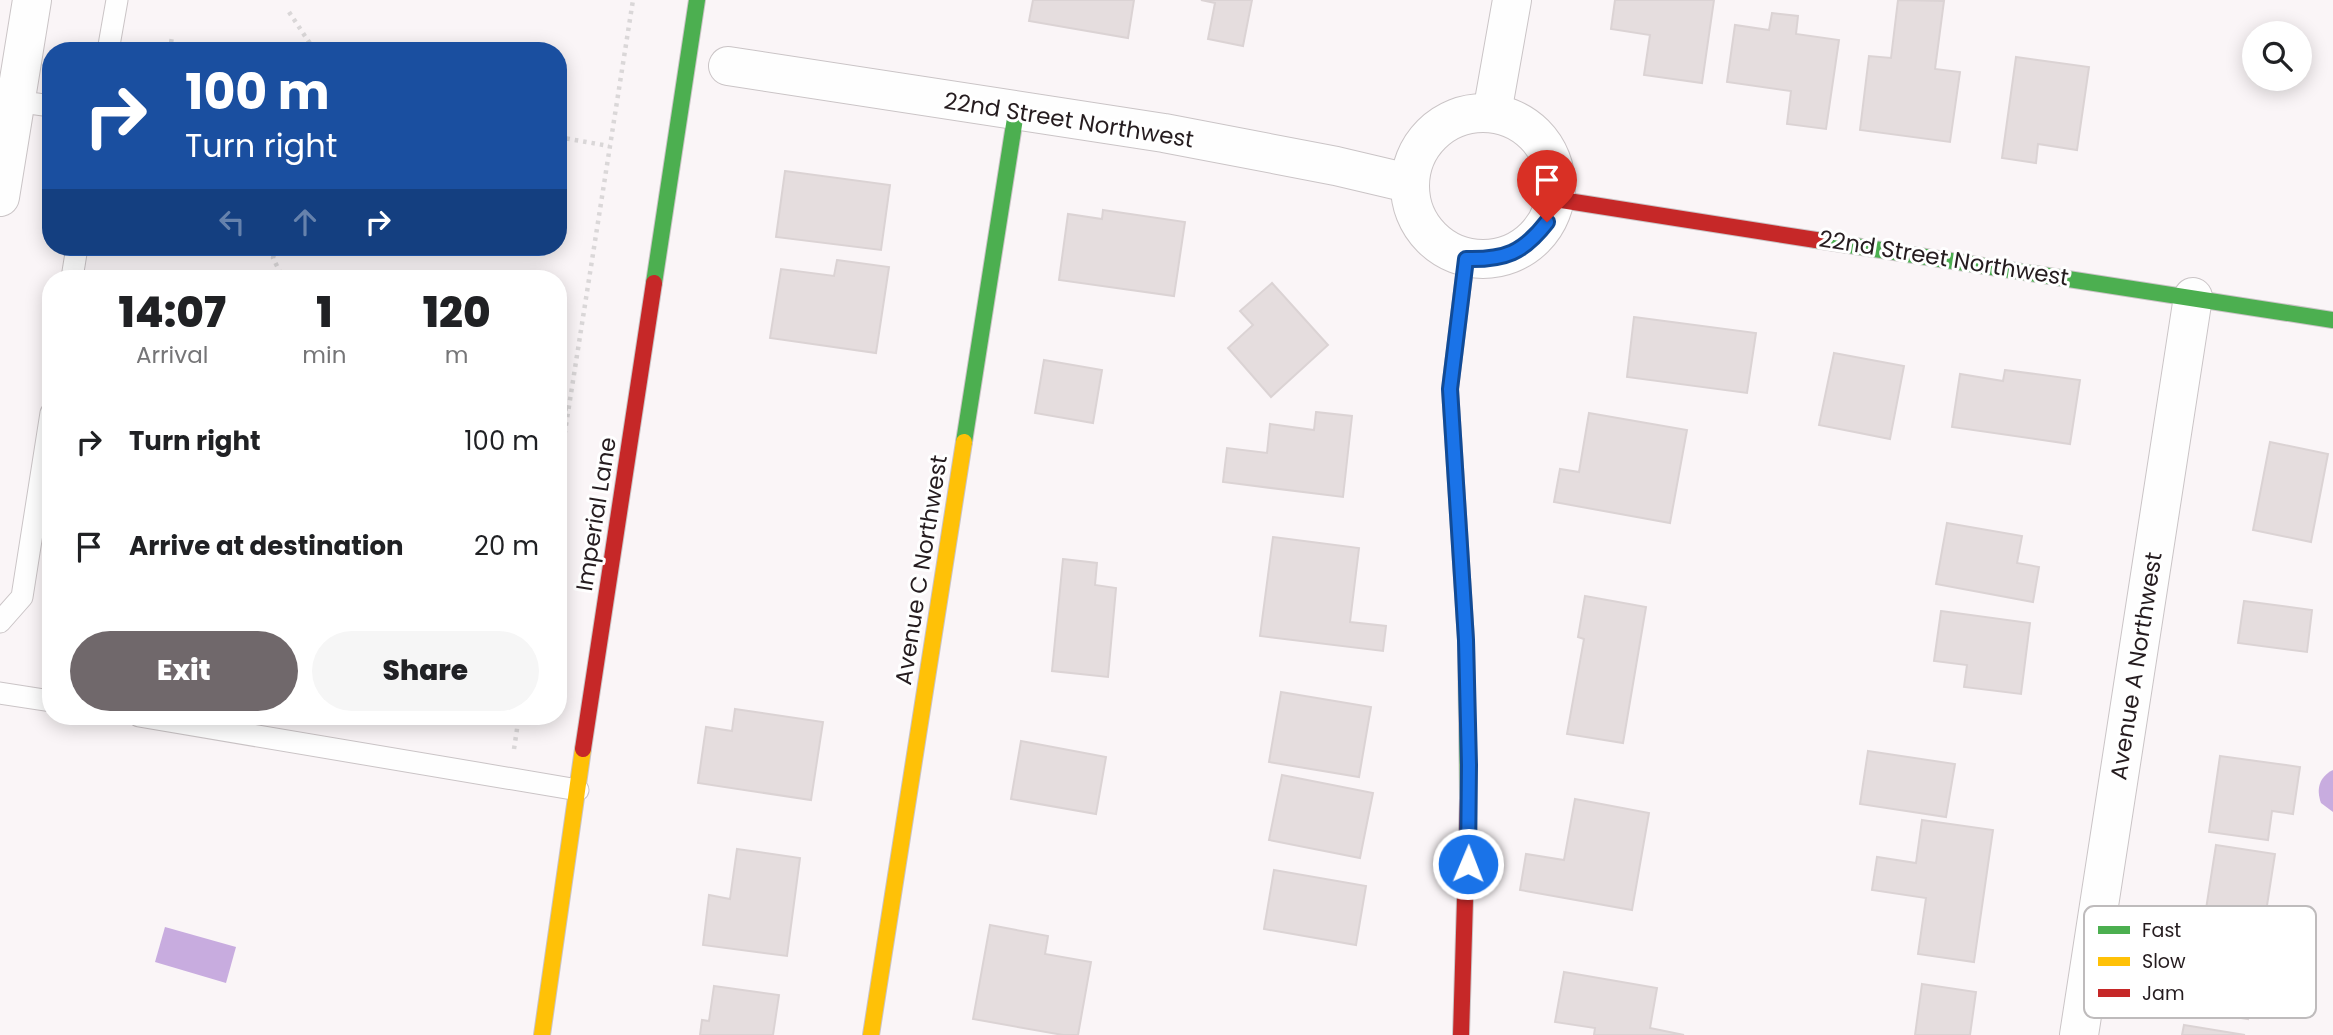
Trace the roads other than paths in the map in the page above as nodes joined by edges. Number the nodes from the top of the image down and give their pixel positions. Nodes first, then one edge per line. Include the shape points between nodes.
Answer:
1 (32, 0) edge
2 (117, 0) edge
3 (697, 0) edge
4 (1512, 0) edge
5 (110, 42) edge
6 (728, 66) dead end
7 (33, 103) edge
8 (1016, 112) junction
9 (1492, 113) junction
10 (1408, 183) junction
11 (0, 197) edge
12 (1555, 199) junction
13 (1466, 259) junction
14 (2193, 297) junction
15 (2333, 320) edge
16 (42, 470) edge
17 (0, 622) edge
18 (0, 692) edge
19 (42, 699) edge
20 (192, 725) edge
21 (578, 790) junction
22 (2099, 906) edge
23 (2084, 1003) edge
24 (542, 1035) edge
25 (871, 1035) edge
26 (1461, 1035) edge
27 (2079, 1035) edge

1 - 7 street
2 - 5 lane
3 - 21 street, Imperial Lane
4 - 9 street
6 - 8 street, 22nd Street Northwest
7 - 11 street
8 - 10 street, 22nd Street Northwest via 1164,133
8 - 25 street, Avenue C Northwest
9 - 10 street via 1467,114 1444,123 1425,139
9 - 12 street via 1515,119 1535,133 1556,175
10 - 13 street via 1413,211 1424,232 1443,250
12 - 13 street via 1547,222 1533,241 1513,254 1490,260
12 - 14 street, 22nd Street Northwest
13 - 26 street via 1450,389 1469,765
14 - 15 street, 22nd Street Northwest
14 - 22 street, Avenue A Northwest
16 - 17 lane via 22,597
18 - 19 lane
20 - 21 lane
21 - 24 street, Imperial Lane
23 - 27 street, Avenue A Northwest

